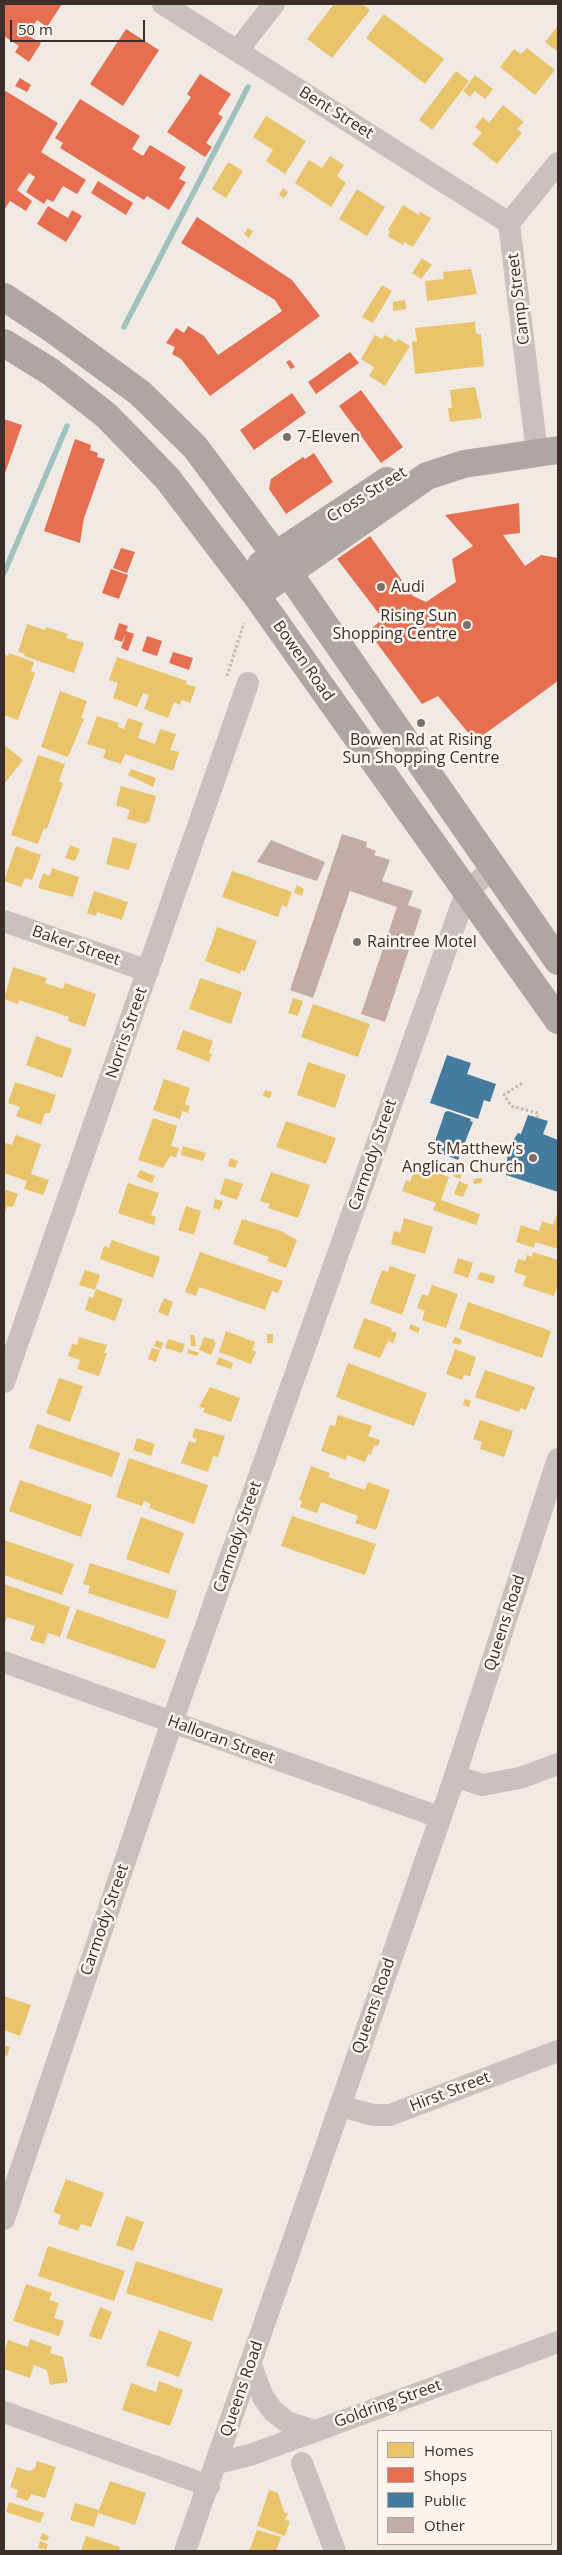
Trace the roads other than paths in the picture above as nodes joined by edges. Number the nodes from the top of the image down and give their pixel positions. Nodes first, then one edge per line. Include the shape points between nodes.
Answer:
1 (163, 4) edge
2 (274, 4) edge
3 (237, 51) junction
4 (558, 163) edge
5 (510, 223) junction
6 (4, 297) edge
7 (4, 343) edge
8 (548, 451) edge
9 (282, 564) junction
10 (250, 586) junction
11 (248, 684) dead end
12 (494, 869) junction
13 (467, 890) junction
14 (4, 921) edge
15 (558, 961) edge
16 (148, 971) junction
17 (558, 1020) edge
18 (4, 1382) edge
19 (558, 1459) edge
20 (4, 1662) edge
21 (172, 1722) junction
22 (558, 1764) edge
23 (455, 1776) junction
24 (439, 1817) junction
25 (558, 2051) edge
26 (340, 2106) junction
27 (4, 2219) edge
28 (558, 2342) edge
29 (250, 2364) junction
30 (4, 2412) edge
31 (314, 2431) junction
32 (217, 2463) junction
33 (302, 2463) dead end
34 (209, 2486) junction
35 (185, 2551) edge
36 (334, 2551) edge

1 - 3 street, Bent Street
2 - 3 street
3 - 5 street, Bent Street
4 - 5 street
5 - 8 street, Camp Street
6 - 9 main road via 140,393 195,448
7 - 10 main road, Bowen Road via 51,372 129,437 167,478
8 - 9 main road, Cross Street via 415,466 357,500
9 - 10 main road, Cross Street
9 - 12 main road
10 - 13 main road, Bowen Road
11 - 16 street, Norris Street
12 - 13 street
12 - 15 main road
13 - 17 main road, Bowen Road
13 - 21 street, Carmody Street
14 - 16 street, Baker Street
16 - 18 street, Norris Street
19 - 23 street, Queens Road
20 - 21 street, Halloran Street
21 - 24 street, Halloran Street
21 - 27 street, Carmody Street
22 - 23 street via 520,1778 482,1785
23 - 24 street, Queens Road
24 - 26 street, Queens Road
25 - 26 street, Hirst Street via 390,2115 373,2115
26 - 29 street, Queens Road
28 - 31 street, Goldring Street
29 - 31 street via 263,2397 273,2411 287,2422
29 - 32 street, Queens Road
30 - 34 street
31 - 32 street, Goldring Street via 250,2455
32 - 34 street, Queens Road
33 - 36 street
34 - 35 street, Queens Road

